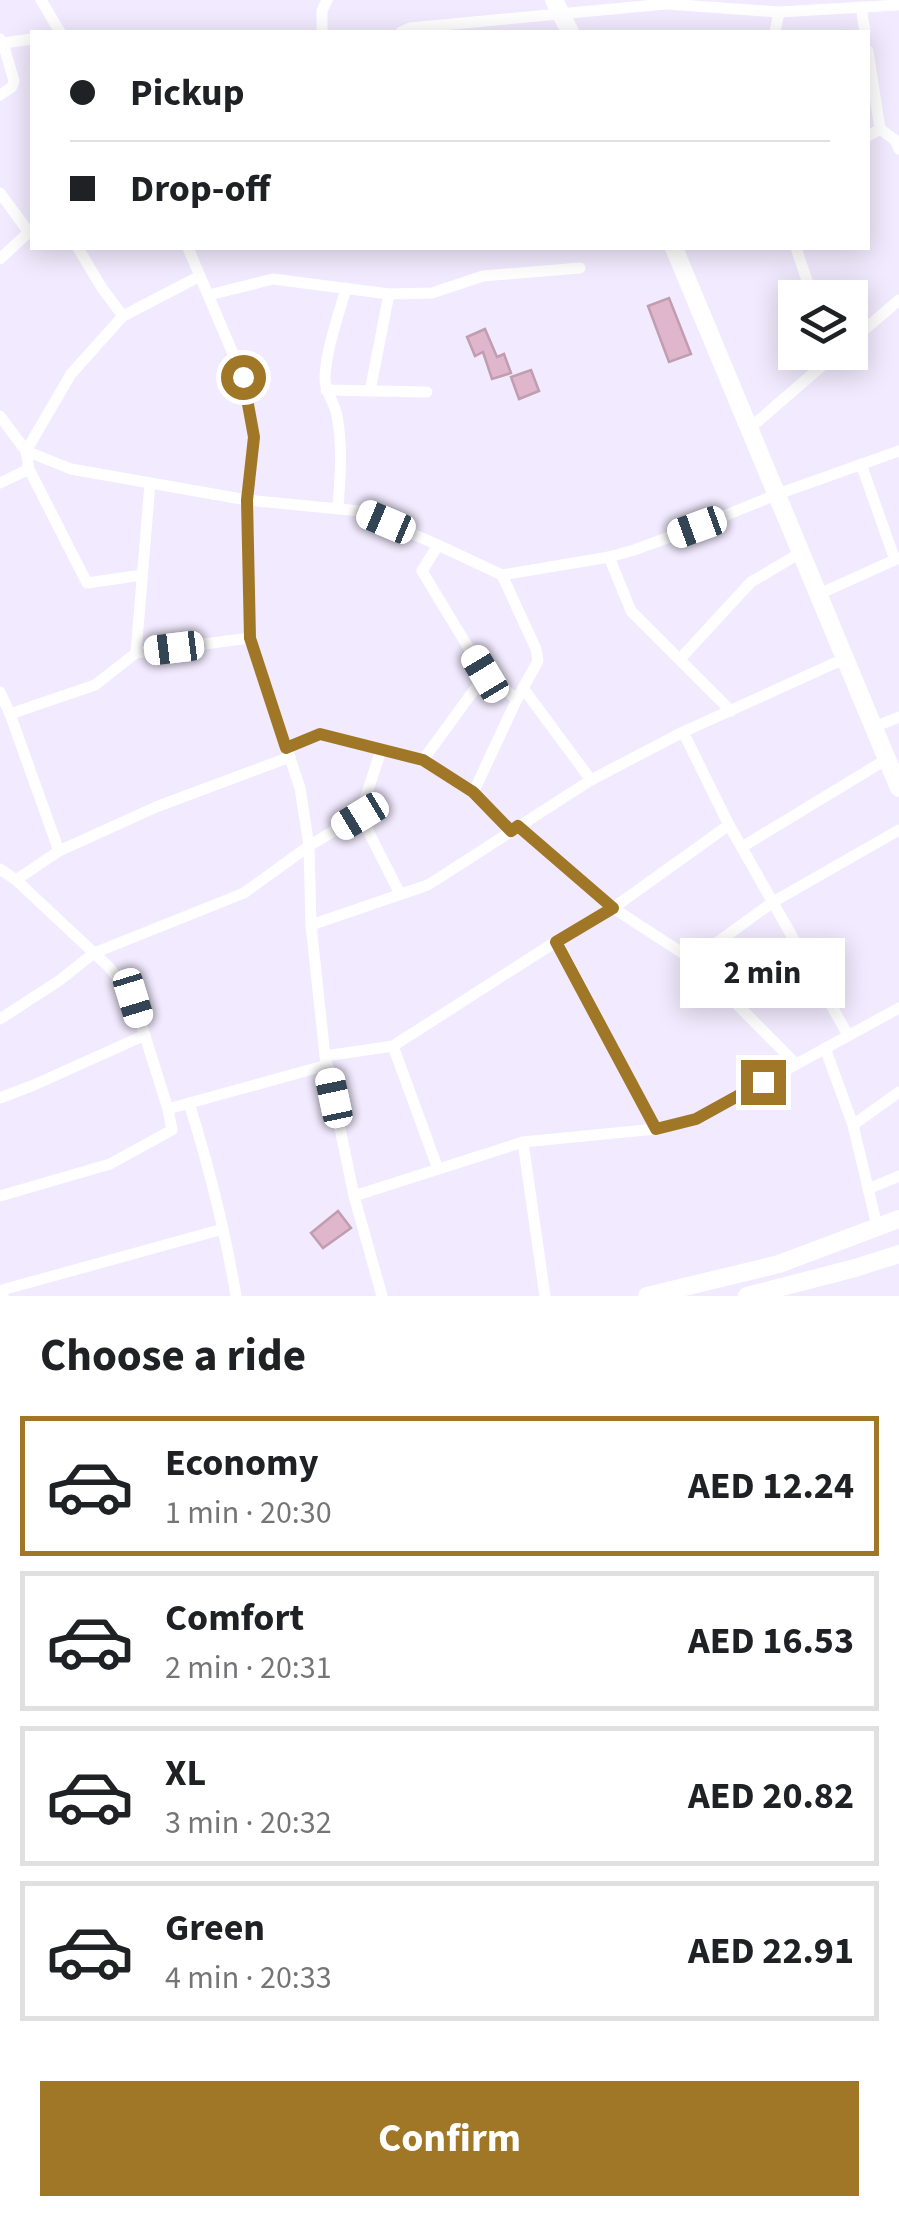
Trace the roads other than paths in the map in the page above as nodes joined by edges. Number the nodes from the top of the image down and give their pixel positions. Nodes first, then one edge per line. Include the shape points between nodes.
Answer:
1 (41, 0) edge
2 (666, 2) edge
3 (898, 3) edge
4 (321, 4) edge
5 (558, 7) edge
6 (860, 7) junction
7 (779, 12) junction
8 (59, 30) edge
9 (322, 30) edge
10 (406, 30) edge
11 (569, 30) edge
12 (775, 30) edge
13 (864, 30) edge
14 (30, 38) edge
15 (2, 41) edge
16 (870, 64) edge
17 (0, 95) edge
18 (880, 130) junction
19 (870, 135) edge
20 (899, 150) edge
21 (0, 195) edge
22 (30, 230) edge
23 (79, 250) edge
24 (189, 250) edge
25 (675, 250) edge
26 (797, 250) edge
27 (0, 259) edge
28 (580, 268) dead end
29 (200, 276) junction
30 (807, 280) edge
31 (346, 288) junction
32 (389, 294) junction
33 (209, 295) junction
34 (899, 300) edge
35 (123, 316) junction
36 (868, 327) edge
37 (817, 370) edge
38 (326, 390) junction
39 (370, 391) junction
40 (427, 392) dead end
41 (0, 416) edge
42 (750, 428) junction
43 (26, 451) junction
44 (899, 451) edge
45 (861, 464) junction
46 (28, 469) junction
47 (0, 483) edge
48 (150, 483) junction
49 (778, 494) junction
50 (247, 500) junction
51 (338, 509) junction
52 (438, 544) junction
53 (802, 552) junction
54 (609, 557) junction
55 (897, 559) edge
56 (502, 575) junction
57 (142, 576) junction
58 (819, 594) junction
59 (250, 638) junction
60 (136, 653) junction
61 (846, 658) junction
62 (680, 659) junction
63 (485, 674) junction
64 (0, 692) edge
65 (520, 693) junction
66 (5, 709) edge
67 (731, 710) junction
68 (899, 717) edge
69 (874, 727) junction
70 (683, 732) junction
71 (381, 750) junction
72 (288, 752) junction
73 (887, 759) junction
74 (423, 760) junction
75 (591, 780) junction
76 (899, 788) edge
77 (473, 792) junction
78 (360, 816) junction
79 (729, 824) junction
80 (515, 829) junction
81 (899, 830) edge
82 (309, 846) junction
83 (742, 847) junction
84 (58, 851) junction
85 (0, 869) edge
86 (16, 880) junction
87 (400, 894) junction
88 (773, 902) junction
89 (613, 908) junction
90 (311, 925) junction
91 (556, 942) junction
92 (94, 954) junction
93 (693, 960) junction
94 (899, 1008) edge
95 (0, 1019) edge
96 (144, 1035) junction
97 (848, 1035) junction
98 (393, 1046) junction
99 (824, 1048) junction
100 (326, 1060) junction
101 (796, 1064) junction
102 (899, 1092) edge
103 (0, 1098) edge
104 (189, 1103) junction
105 (168, 1109) junction
106 (853, 1125) junction
107 (656, 1129) junction
108 (522, 1142) junction
109 (438, 1169) junction
110 (899, 1176) edge
111 (868, 1189) junction
112 (0, 1196) edge
113 (354, 1196) junction
114 (899, 1219) edge
115 (877, 1226) junction
116 (223, 1229) junction
117 (899, 1254) edge
118 (4, 1296) edge
119 (236, 1296) edge
120 (382, 1296) edge
121 (545, 1296) edge
122 (647, 1296) edge
123 (747, 1296) edge

1 - 8 street
2 - 5 street
2 - 7 street
3 - 6 street
4 - 9 street
5 - 10 street
5 - 11 main road
6 - 7 street
6 - 13 street
7 - 12 street
14 - 15 street
15 - 17 street via 14,82
16 - 18 street
18 - 19 street
18 - 20 street
21 - 22 street
22 - 27 street
23 - 35 street
24 - 29 street
25 - 42 main road
26 - 30 street
28 - 32 street via 483,276 432,293
29 - 33 street
29 - 35 street
31 - 32 street
31 - 33 street via 273,279
31 - 38 street
32 - 39 street
33 - 50 street via 243,377 254,437
34 - 36 street
35 - 43 street via 71,374
37 - 42 street
38 - 39 street
38 - 51 street via 341,440
39 - 40 street
41 - 43 street
42 - 49 main road
43 - 46 street
43 - 48 street via 71,470
44 - 45 street
45 - 49 street
45 - 55 street
46 - 47 street
46 - 57 street via 88,583
48 - 50 street
48 - 57 street
49 - 53 main road
49 - 54 street
50 - 51 street
50 - 59 street
51 - 52 street via 360,511
52 - 56 street
52 - 63 street via 422,571
53 - 58 main road
53 - 62 street via 750,582
54 - 56 street
54 - 62 street via 631,610
55 - 58 street
56 - 65 street via 538,661
57 - 60 street
58 - 61 main road
59 - 60 street
59 - 72 street
60 - 66 street via 95,685
61 - 67 street
61 - 69 main road
62 - 67 street
63 - 65 street
63 - 74 street
64 - 66 street
65 - 75 street
65 - 77 street
66 - 84 street
67 - 70 street
68 - 69 street
69 - 73 main road
70 - 75 street
70 - 79 street
71 - 72 street via 320,734
71 - 74 street
71 - 78 street
72 - 82 street
72 - 84 street
73 - 76 main road
73 - 83 street
74 - 77 street
75 - 80 street
77 - 80 street
78 - 82 street
78 - 87 street
79 - 83 street
79 - 89 street
80 - 87 street via 428,884
80 - 89 street
81 - 88 street
82 - 90 street
82 - 92 street via 244,893
83 - 88 street
84 - 86 street
85 - 86 street
86 - 92 street
87 - 90 street
88 - 93 street
88 - 97 street
89 - 91 street
89 - 93 street
90 - 100 street
91 - 98 street
91 - 107 street
92 - 95 street
92 - 96 street via 133,998
93 - 101 street
94 - 97 street
96 - 103 street
96 - 105 street
97 - 99 street
98 - 100 street
98 - 109 street
99 - 101 street
99 - 106 street
100 - 104 street
100 - 113 street
101 - 107 street via 696,1119
102 - 106 street
104 - 105 street
104 - 116 street
105 - 112 street via 172,1130 148,1145 110,1164
106 - 111 street
107 - 108 street
108 - 109 street
108 - 121 street
109 - 113 street
110 - 111 street
111 - 115 street
113 - 120 street
114 - 115 main road
115 - 122 main road via 779,1264
116 - 118 street via 2,1290
116 - 119 street
117 - 123 main road

